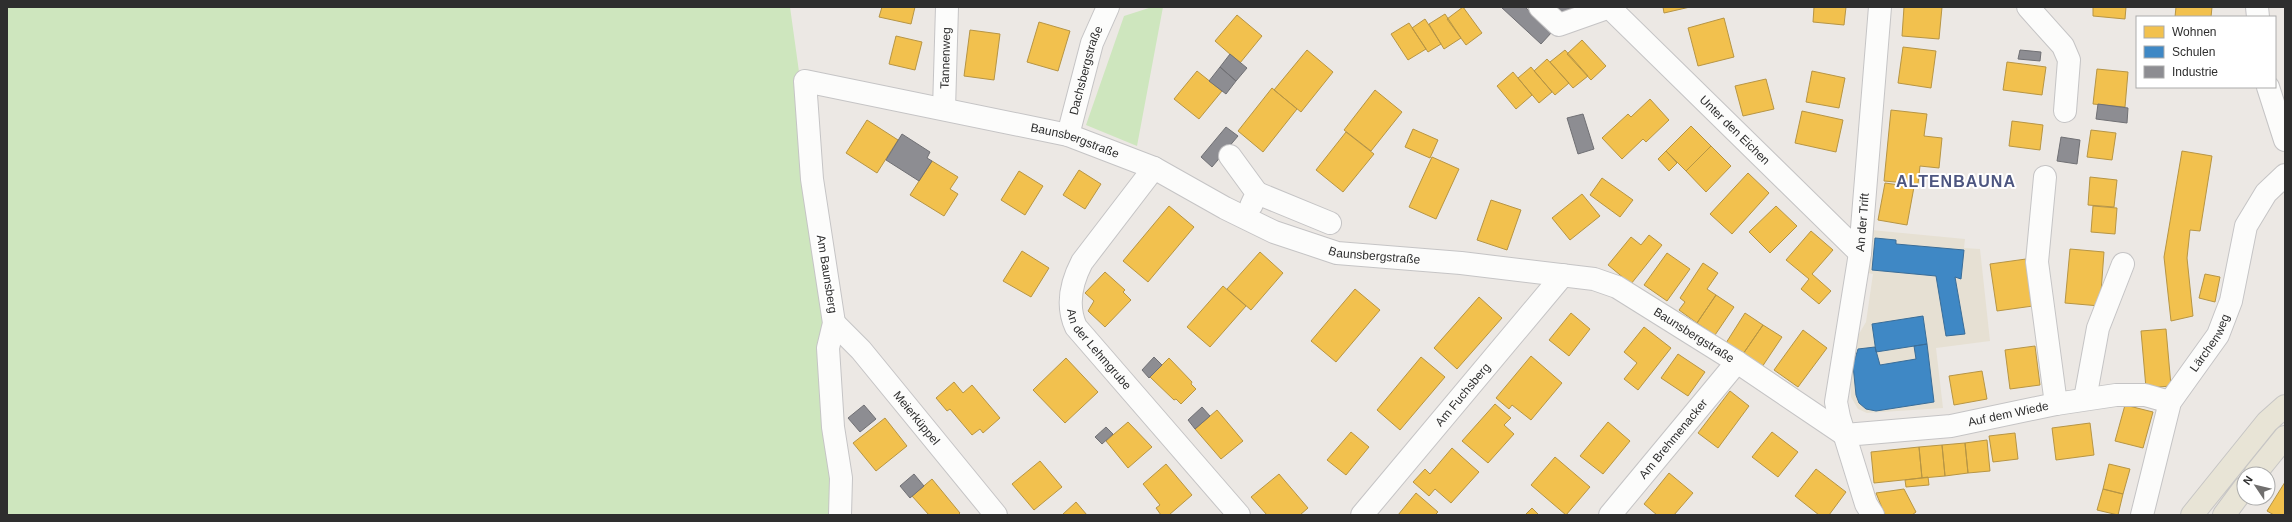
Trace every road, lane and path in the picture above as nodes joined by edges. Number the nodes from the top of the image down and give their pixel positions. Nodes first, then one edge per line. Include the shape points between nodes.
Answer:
1 (947, 7) edge
2 (1108, 7) edge
3 (1540, 7) edge
4 (1610, 7) edge
5 (1880, 7) edge
6 (2028, 7) edge
7 (805, 81) joint
8 (2268, 88) edge
9 (944, 109) junction
10 (2065, 111) dead end
11 (1068, 135) junction
12 (2285, 140) edge
13 (1230, 156) dead end
14 (1154, 168) junction
15 (2285, 176) edge
16 (2045, 177) dead end
17 (1257, 193) junction
18 (1245, 218) junction
19 (1330, 223) dead end
20 (1860, 253) junction
21 (2123, 264) dead end
22 (1563, 275) junction
23 (834, 323) junction
24 (1737, 362) junction
25 (2085, 399) junction
26 (2170, 402) junction
27 (2056, 404) junction
28 (2285, 406) edge
29 (1845, 435) junction
30 (2285, 437) edge
31 (2261, 466) edge
32 (2205, 498) junction
33 (2236, 500) edge
34 (2226, 514) edge
35 (840, 515) edge
36 (996, 515) edge
37 (1239, 515) edge
38 (1362, 515) edge
39 (1610, 515) edge
40 (1873, 515) edge
41 (2142, 515) edge
42 (2192, 515) edge

1 - 9 street, Tannenweg
2 - 11 street, Dachsbergstraße via 1092,43
3 - 4 street via 1559,25
4 - 20 street, Unter den Eichen
5 - 20 street, An der Trift
6 - 10 street via 2063,46 2069,60
7 - 9 street, Baunsbergstraße
7 - 23 street, Am Baunsberg via 812,179
8 - 12 street
9 - 11 street, Baunsbergstraße
11 - 14 street, Baunsbergstraße
13 - 17 street
14 - 18 street, Baunsbergstraße
14 - 37 street, An der Lehmgrube via 1082,262 1073,279 1070,295 1071,316 1076,327
15 - 26 street, Lärchenweg via 2266,193 2246,226 2231,301 2218,335
16 - 27 street via 2037,262
17 - 18 street
17 - 19 street
18 - 22 street, Baunsbergstraße via 1274,232 1337,253 1462,263
20 - 29 street, An der Trift via 1836,402
21 - 25 street via 2098,328
22 - 24 street, Baunsbergstraße via 1594,279 1617,287
22 - 38 street, Am Fuchsberg
23 - 35 street, Am Baunsberg via 828,348 833,427 841,478
23 - 36 street, Meierküppel via 861,350
24 - 29 street, Baunsbergstraße
24 - 39 street, Am Brehmenacker
25 - 26 street, Auf dem Wiede via 2144,395
25 - 27 street, Auf dem Wiede
26 - 41 street, Lärchenweg
27 - 29 street, Auf dem Wiede via 1951,426
28 - 32 main road via 2267,422
29 - 40 street via 1866,504
30 - 31 main road
32 - 34 street
32 - 42 main road
33 - 34 main road

